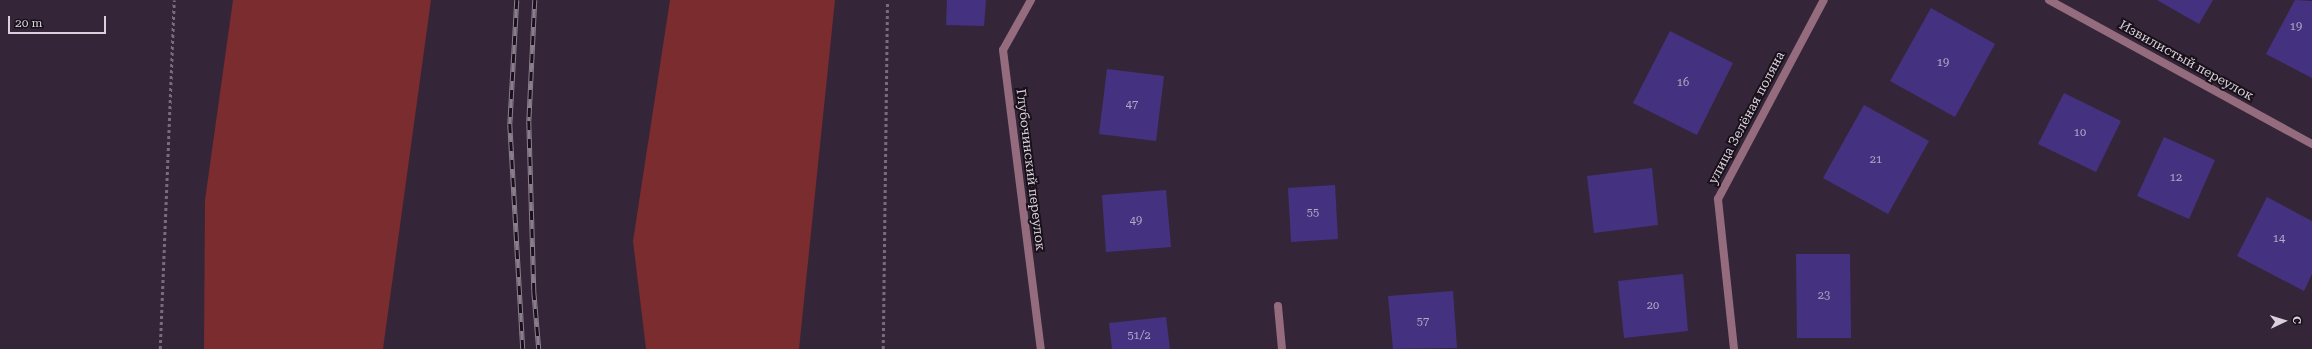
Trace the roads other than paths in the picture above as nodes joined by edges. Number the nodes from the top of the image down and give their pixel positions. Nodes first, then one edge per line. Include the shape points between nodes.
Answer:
1 (1031, 0) edge
2 (1824, 0) edge
3 (2048, 0) edge
4 (2312, 144) edge
5 (1278, 306) dead end
6 (1041, 349) edge
7 (1282, 349) edge
8 (1734, 349) edge

1 - 6 street, Глубочинский переулок via 1003,50
2 - 8 street, улица Зелёная поляна via 1718,199
3 - 4 street, Извилистый переулок
5 - 7 street

